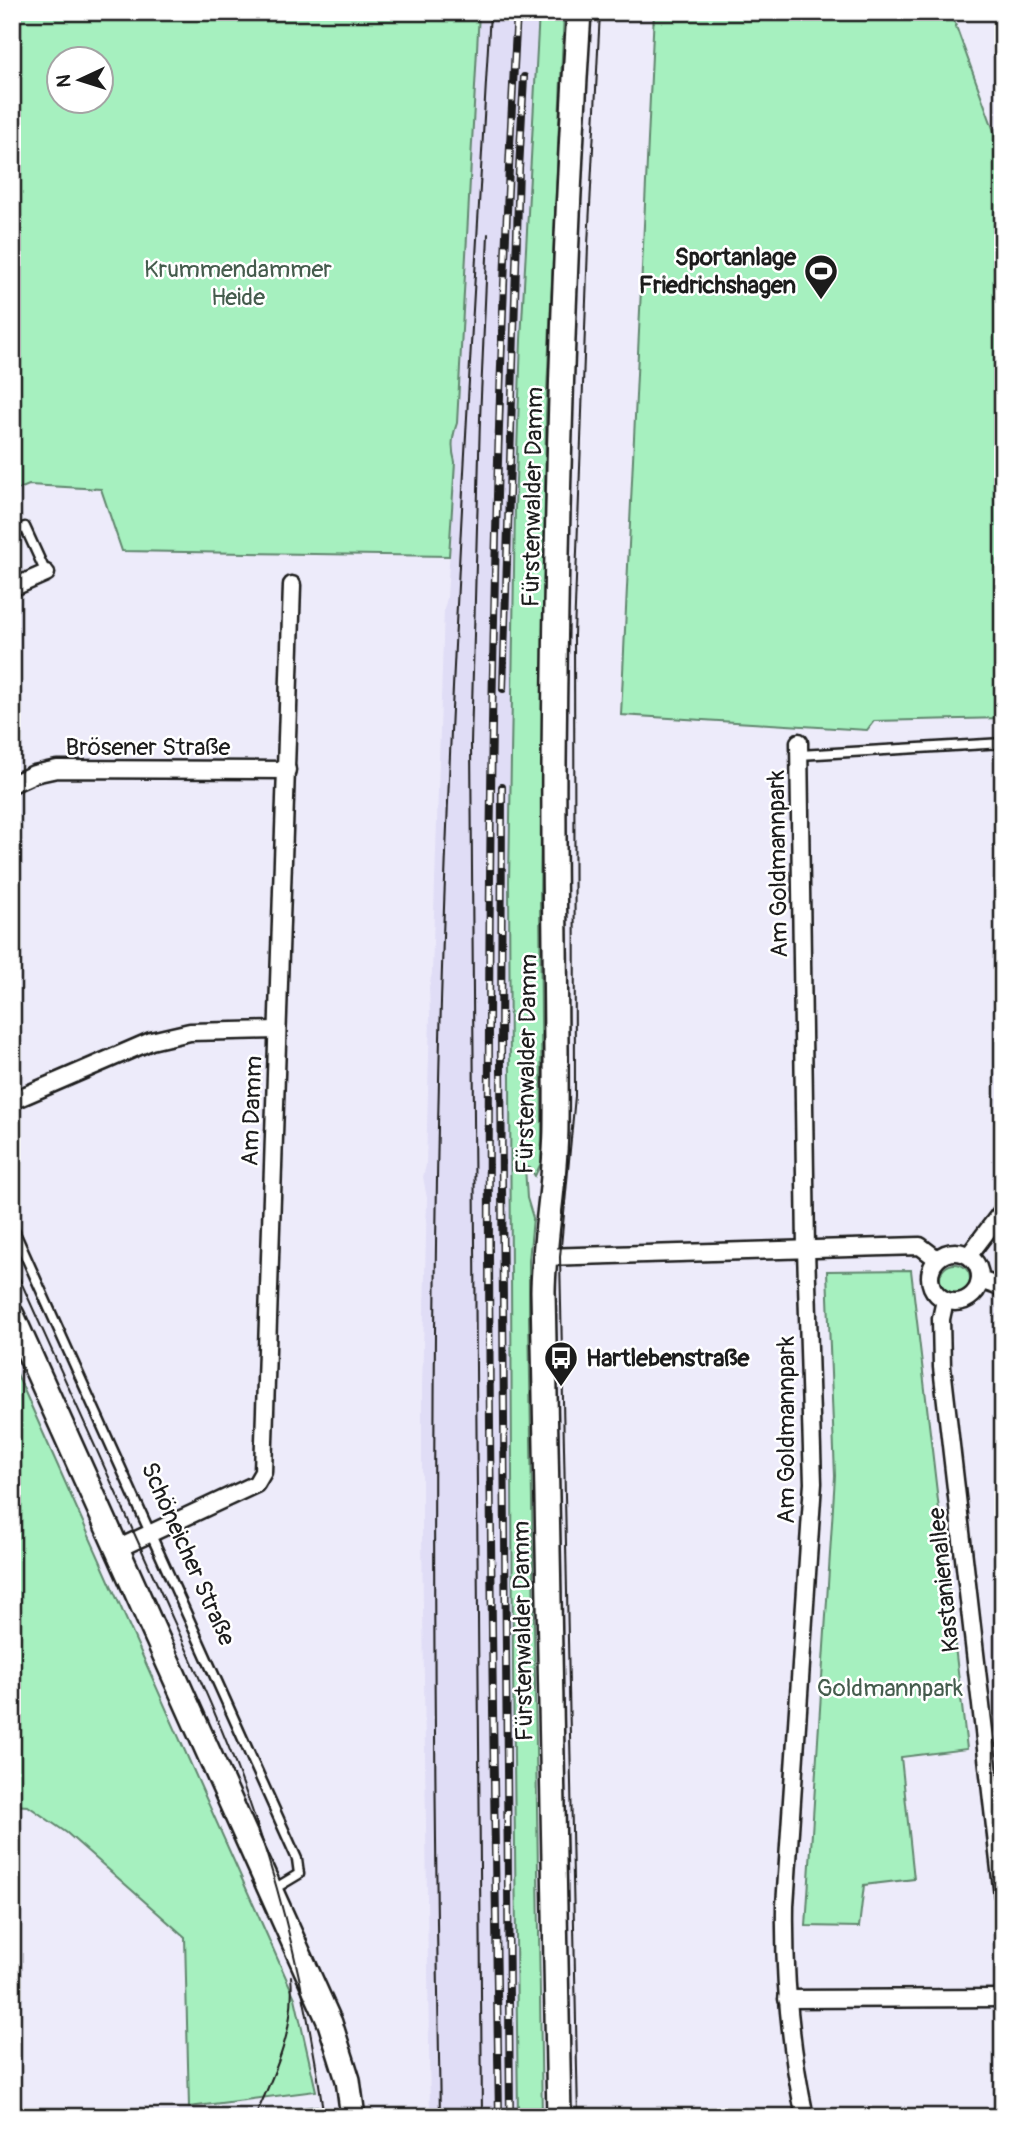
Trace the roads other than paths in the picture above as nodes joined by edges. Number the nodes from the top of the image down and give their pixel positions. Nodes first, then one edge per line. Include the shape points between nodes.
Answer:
1 (579, 12) edge
2 (12, 533) edge
3 (46, 573) joint
4 (292, 585) dead end
5 (12, 588) edge
6 (1003, 743) edge
7 (799, 748) joint
8 (287, 770) junction
9 (12, 784) edge
10 (277, 1030) junction
11 (12, 1101) edge
12 (1003, 1210) edge
13 (12, 1226) edge
14 (806, 1250) junction
15 (969, 1255) junction
16 (544, 1257) junction
17 (937, 1259) junction
18 (980, 1280) junction
19 (1003, 1288) edge
20 (945, 1300) junction
21 (12, 1315) edge
22 (149, 1533) junction
23 (117, 1549) junction
24 (271, 1890) junction
25 (1003, 1896) edge
26 (1003, 1998) edge
27 (787, 1999) junction
28 (353, 2117) edge
29 (559, 2117) edge
30 (805, 2117) edge

1 - 16 main road, Fürstenwalder Damm via 557,548 556,1127
2 - 3 lane via 24,523
3 - 5 street
4 - 8 street, Am Damm
6 - 7 lane
7 - 14 street, Am Goldmannpark
8 - 9 street, Brösener Straße via 57,769
8 - 10 street, Am Damm
10 - 11 street via 190,1032 150,1041
10 - 22 street, Am Damm via 263,1472 256,1484
12 - 15 street
13 - 22 lane, Schöneicher Straße
14 - 16 street
14 - 17 street via 920,1246
14 - 27 street, Am Goldmannpark via 813,1483 785,1906
15 - 17 street via 947,1253
15 - 18 street via 979,1267
16 - 29 main road, Fürstenwalder Damm
17 - 20 street via 930,1282
18 - 19 street
18 - 20 street via 968,1299
20 - 25 street, Kastanienallee via 942,1367
21 - 23 main road
22 - 23 street, Am Damm
22 - 24 lane, Schöneicher Straße via 297,1859 299,1874
23 - 24 main road
24 - 28 main road via 330,2022 348,2080
26 - 27 street
27 - 30 street, Am Goldmannpark

